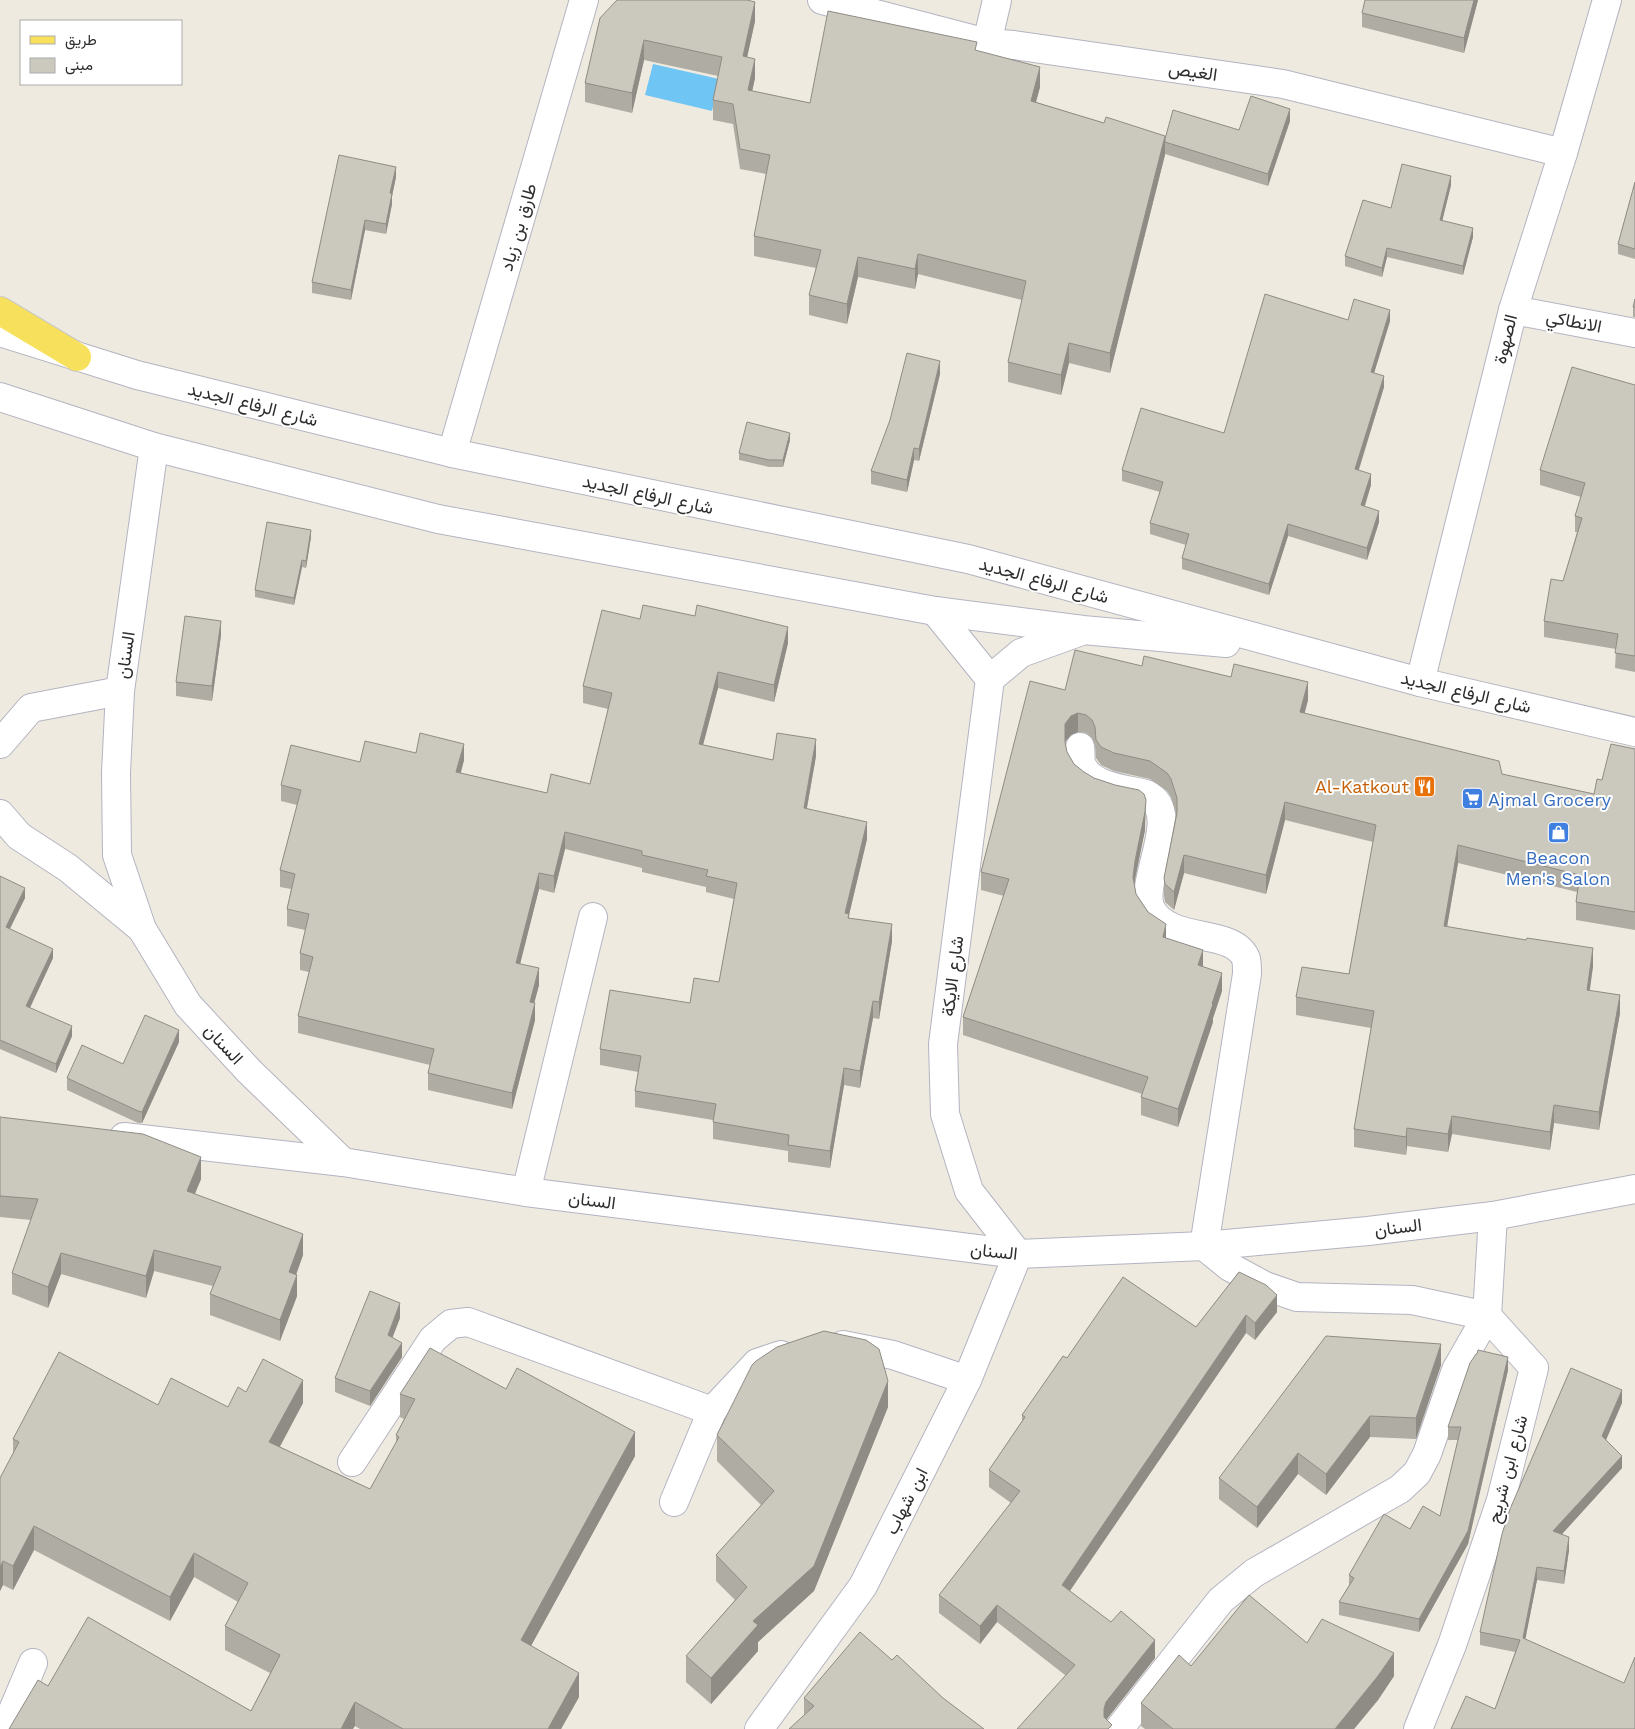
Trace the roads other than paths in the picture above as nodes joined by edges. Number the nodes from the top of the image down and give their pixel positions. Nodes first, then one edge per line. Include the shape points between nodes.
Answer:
1 (584, 0) edge
2 (822, 0) edge
3 (997, 0) edge
4 (1607, 0) edge
5 (987, 43) junction
6 (1563, 153) junction
7 (1512, 310) junction
8 (0, 311) edge
9 (0, 332) edge
10 (1635, 333) edge
11 (77, 357) junction
12 (0, 398) edge
13 (154, 447) junction
14 (452, 453) junction
15 (936, 611) junction
16 (1083, 630) junction
17 (1298, 649) junction
18 (990, 679) junction
19 (1420, 682) junction
20 (120, 691) junction
21 (1635, 732) edge
22 (0, 744) edge
23 (1080, 747) dead end
24 (0, 814) edge
25 (593, 917) dead end
26 (142, 929) junction
27 (98, 1134) edge
28 (344, 1162) junction
29 (1635, 1189) edge
30 (526, 1192) junction
31 (1494, 1216) junction
32 (1204, 1246) junction
33 (1018, 1254) junction
34 (1487, 1316) junction
35 (967, 1380) junction
36 (712, 1411) junction
37 (352, 1462) dead end
38 (674, 1502) dead end
39 (33, 1663) dead end
40 (5, 1729) edge
41 (759, 1729) edge
42 (1119, 1729) edge
43 (1418, 1729) edge

1 - 14 street, طارق بن زياد
2 - 5 street, الغيص
3 - 5 street
4 - 6 street, الصهوة
5 - 6 street, الغيص via 1283,84
6 - 7 street, الصهوة
7 - 10 street, الانطاكي
7 - 19 street, الصهوة
8 - 11 main road
9 - 11 street, شارع الرفاع الجديد
11 - 14 street, شارع الرفاع الجديد via 136,375
12 - 13 street, شارع الرفاع الجديد
13 - 15 street, شارع الرفاع الجديد via 438,520
13 - 20 street, السنان
14 - 17 street, شارع الرفاع الجديد via 968,559
15 - 16 street, شارع الرفاع الجديد
15 - 18 street
16 - 17 street, شارع الرفاع الجديد
16 - 18 street via 1021,653
17 - 19 street, شارع الرفاع الجديد
18 - 33 street, شارع الايكة via 943,1044 945,1114 969,1191
19 - 21 street, شارع الرفاع الجديد
20 - 22 street via 32,708
20 - 26 street, السنان via 117,855
23 - 32 street via 1081,762 1089,776 1152,796 1160,809 1162,824 1149,892 1150,908 1159,920 1181,932 1223,940 1237,947 1246,959 1247,974
24 - 26 street via 19,836 68,868
25 - 30 street
26 - 28 street, السنان via 188,1004 249,1071
27 - 28 street
28 - 30 street, السنان
29 - 31 street, السنان
30 - 33 street, السنان
31 - 32 street, السنان
31 - 34 street
32 - 33 street, السنان
32 - 34 street via 1230,1267 1264,1286 1297,1297 1412,1300
33 - 35 street, ابن شهاب
34 - 42 street via 1456,1370 1427,1454 1417,1473 1400,1489 1238,1584 1221,1600
34 - 43 street, شارع ابن شريح via 1534,1368 1501,1500 1452,1645
35 - 36 street via 893,1355 814,1344 757,1363
35 - 41 street, ابن شهاب via 863,1586
36 - 37 street via 468,1322 451,1324 433,1340
36 - 38 street
39 - 40 street

